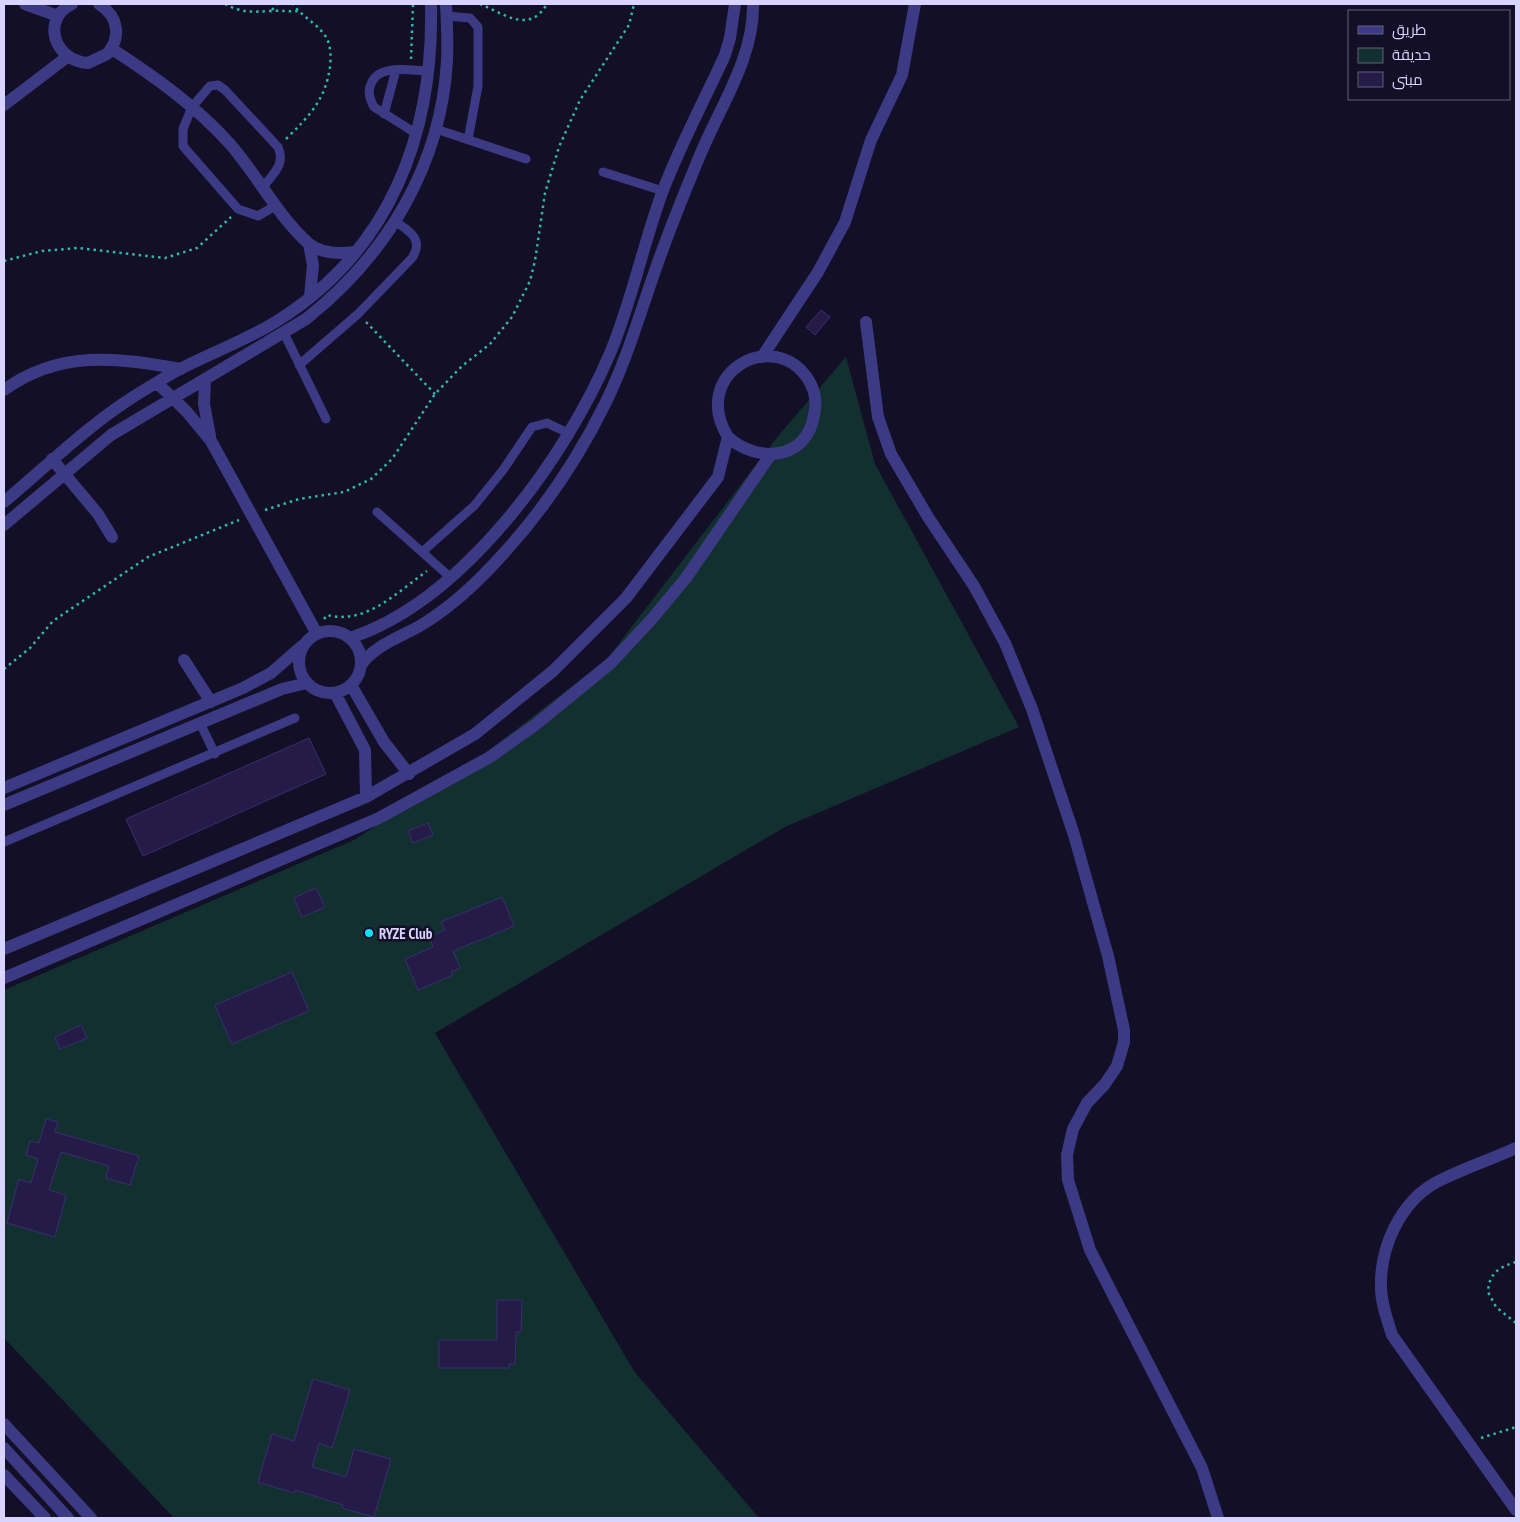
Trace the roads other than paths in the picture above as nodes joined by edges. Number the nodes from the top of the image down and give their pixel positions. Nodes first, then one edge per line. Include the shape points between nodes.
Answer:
1 (26, 4) edge
2 (72, 4) edge
3 (430, 4) edge
4 (734, 4) edge
5 (753, 4) edge
6 (915, 4) edge
7 (104, 5) edge
8 (446, 10) edge
9 (58, 16) junction
10 (112, 49) junction
11 (67, 57) junction
12 (396, 70) junction
13 (429, 71) junction
14 (427, 91) junction
15 (444, 93) junction
16 (6, 100) edge
17 (192, 107) junction
18 (384, 114) junction
19 (436, 129) junction
20 (418, 134) junction
21 (468, 140) junction
22 (526, 159) dead end
23 (603, 172) dead end
24 (263, 187) junction
25 (663, 191) junction
26 (275, 206) junction
27 (396, 222) junction
28 (309, 244) junction
29 (355, 252) junction
30 (310, 297) junction
31 (866, 322) dead end
32 (620, 326) junction
33 (635, 332) junction
34 (284, 333) junction
35 (762, 356) junction
36 (300, 365) junction
37 (181, 369) junction
38 (206, 379) junction
39 (157, 383) junction
40 (4, 390) edge
41 (173, 398) junction
42 (326, 418) dead end
43 (568, 432) junction
44 (728, 437) junction
45 (211, 441) junction
46 (770, 454) junction
47 (52, 459) junction
48 (65, 473) junction
49 (4, 502) edge
50 (377, 512) dead end
51 (4, 525) edge
52 (112, 538) dead end
53 (422, 552) junction
54 (450, 577) junction
55 (314, 630) junction
56 (350, 638) junction
57 (302, 646) junction
58 (184, 660) dead end
59 (361, 665) junction
60 (307, 683) junction
61 (351, 685) junction
62 (334, 693) junction
63 (211, 702) junction
64 (296, 718) dead end
65 (200, 724) junction
66 (215, 754) junction
67 (409, 774) junction
68 (4, 788) edge
69 (366, 797) junction
70 (4, 805) edge
71 (4, 842) edge
72 (4, 950) edge
73 (4, 978) edge
74 (1516, 1148) edge
75 (4, 1424) edge
76 (4, 1448) edge
77 (4, 1475) edge
78 (1516, 1510) edge
79 (45, 1518) edge
80 (68, 1518) edge
81 (91, 1518) edge
82 (1218, 1518) edge

1 - 9 street
2 - 9 street
3 - 13 street
4 - 25 street via 725,55
5 - 33 street via 752,26 742,62 679,206
6 - 35 street via 902,75 871,140 845,222 818,272
7 - 10 street via 116,27
8 - 15 street
8 - 21 lane via 470,18 478,26 478,86
9 - 11 street via 55,38
10 - 11 street via 102,59 88,63
10 - 17 street
11 - 16 street
12 - 13 lane
12 - 18 lane
12 - 18 lane via 384,71 371,83 371,101
13 - 14 street
14 - 15 street
14 - 20 street
15 - 19 street
17 - 24 street via 230,144
17 - 24 lane via 203,91 218,85 278,147 281,163
17 - 26 lane via 182,129 183,146 238,209 258,216
18 - 20 lane
19 - 21 lane
19 - 27 street via 420,177
20 - 29 street via 397,187
21 - 22 lane
23 - 25 lane
24 - 26 street
25 - 32 street
26 - 28 street
27 - 34 street via 346,284
27 - 36 lane via 414,236 417,241 415,253 358,314
28 - 29 street via 331,253
28 - 30 street via 313,265
29 - 30 street
30 - 37 street via 255,333
31 - 82 street via 878,417 891,454 974,586 1005,643 1032,709 1074,835 1108,956 1124,1042 1116,1066 1087,1103 1073,1128 1067,1155 1068,1180 1081,1226 1100,1272 1202,1468
32 - 33 street
32 - 43 street via 598,379
33 - 59 street via 589,435 526,528 454,602 424,624 377,648
34 - 36 lane
34 - 38 street
35 - 44 street via 740,364 723,381 718,415
35 - 46 street via 786,360 796,366 811,384 815,401 814,419 802,439 793,447
36 - 42 lane
37 - 39 street
37 - 40 street via 119,360 77,361 33,372
38 - 41 street
38 - 45 street via 205,417
39 - 41 street
39 - 47 street via 104,416
41 - 45 street
41 - 48 street via 111,436
43 - 53 lane via 546,423 532,427 474,506
43 - 54 street via 523,499
44 - 46 street via 747,451
44 - 67 street via 718,477 659,557 588,639 516,703 475,734
45 - 55 street
46 - 73 street via 686,578 651,620 612,662 490,757 379,818
47 - 48 street
47 - 49 street
48 - 51 street
48 - 52 street via 98,514
50 - 53 lane
53 - 54 lane
54 - 56 street via 396,619
55 - 56 street via 334,631
55 - 57 street
56 - 59 street via 359,650
57 - 60 street via 300,671
57 - 63 street via 259,681
58 - 63 street
59 - 61 street
60 - 62 street via 317,690
60 - 65 street via 282,689
61 - 62 street
61 - 67 street via 384,742
62 - 69 street via 365,750
63 - 68 street
64 - 66 lane
65 - 66 lane
65 - 70 street
66 - 71 lane
67 - 69 street
69 - 72 street
74 - 78 street via 1434,1184 1415,1199 1389,1240 1382,1263 1380,1288 1392,1335
75 - 81 street
76 - 80 street
77 - 79 street

